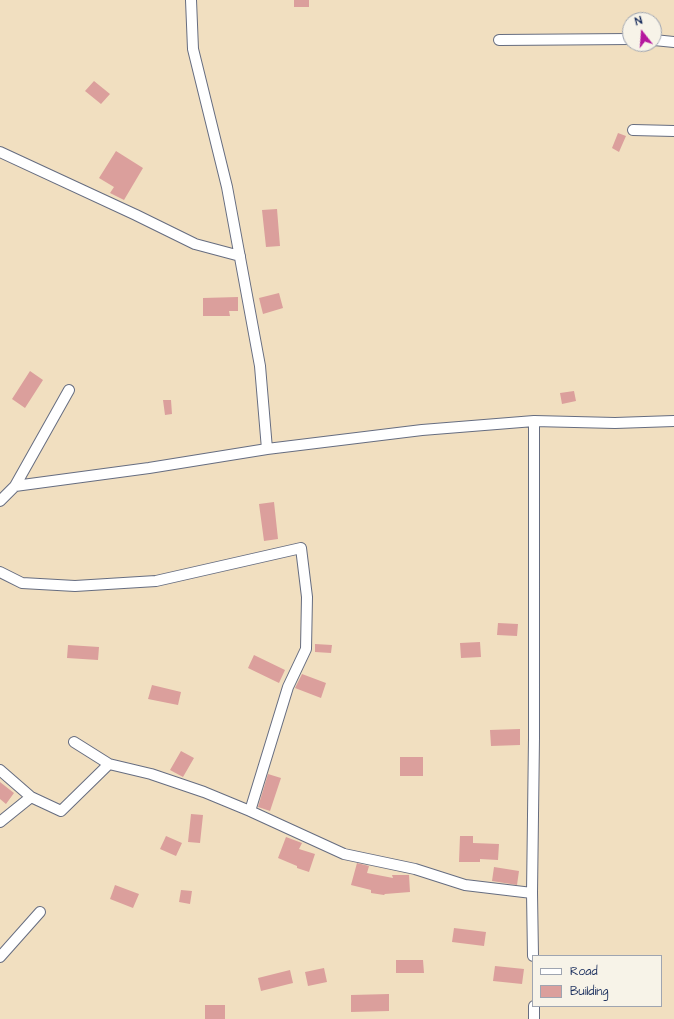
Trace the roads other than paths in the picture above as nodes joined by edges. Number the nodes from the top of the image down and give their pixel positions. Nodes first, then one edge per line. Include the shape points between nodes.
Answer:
1 (191, 0) edge
2 (622, 39) edge
3 (499, 40) dead end
4 (662, 41) edge
5 (674, 42) edge
6 (633, 130) dead end
7 (674, 131) edge
8 (0, 152) edge
9 (240, 256) junction
10 (69, 390) dead end
11 (534, 421) junction
12 (674, 421) edge
13 (267, 449) junction
14 (15, 486) junction
15 (0, 501) edge
16 (0, 572) edge
17 (74, 742) dead end
18 (109, 764) junction
19 (0, 770) edge
20 (32, 797) junction
21 (250, 811) junction
22 (0, 822) edge
23 (532, 893) junction
24 (40, 912) dead end
25 (533, 955) edge
26 (0, 957) edge
27 (534, 1007) edge
28 (534, 1019) edge

1 - 9 street via 193,49 227,187
2 - 3 street
4 - 5 street
6 - 7 street
8 - 9 street via 195,244
9 - 13 street via 260,366
10 - 14 street
11 - 12 street
11 - 13 street via 422,430
11 - 23 street
13 - 14 street
14 - 15 street
16 - 21 street via 22,583 75,586 156,581 301,548 307,597 306,649 288,687
17 - 18 street
18 - 20 street via 61,811
18 - 21 street via 151,774
19 - 20 street
20 - 22 street
21 - 23 street via 344,854 415,869 465,885
23 - 25 street
24 - 26 street
27 - 28 street

